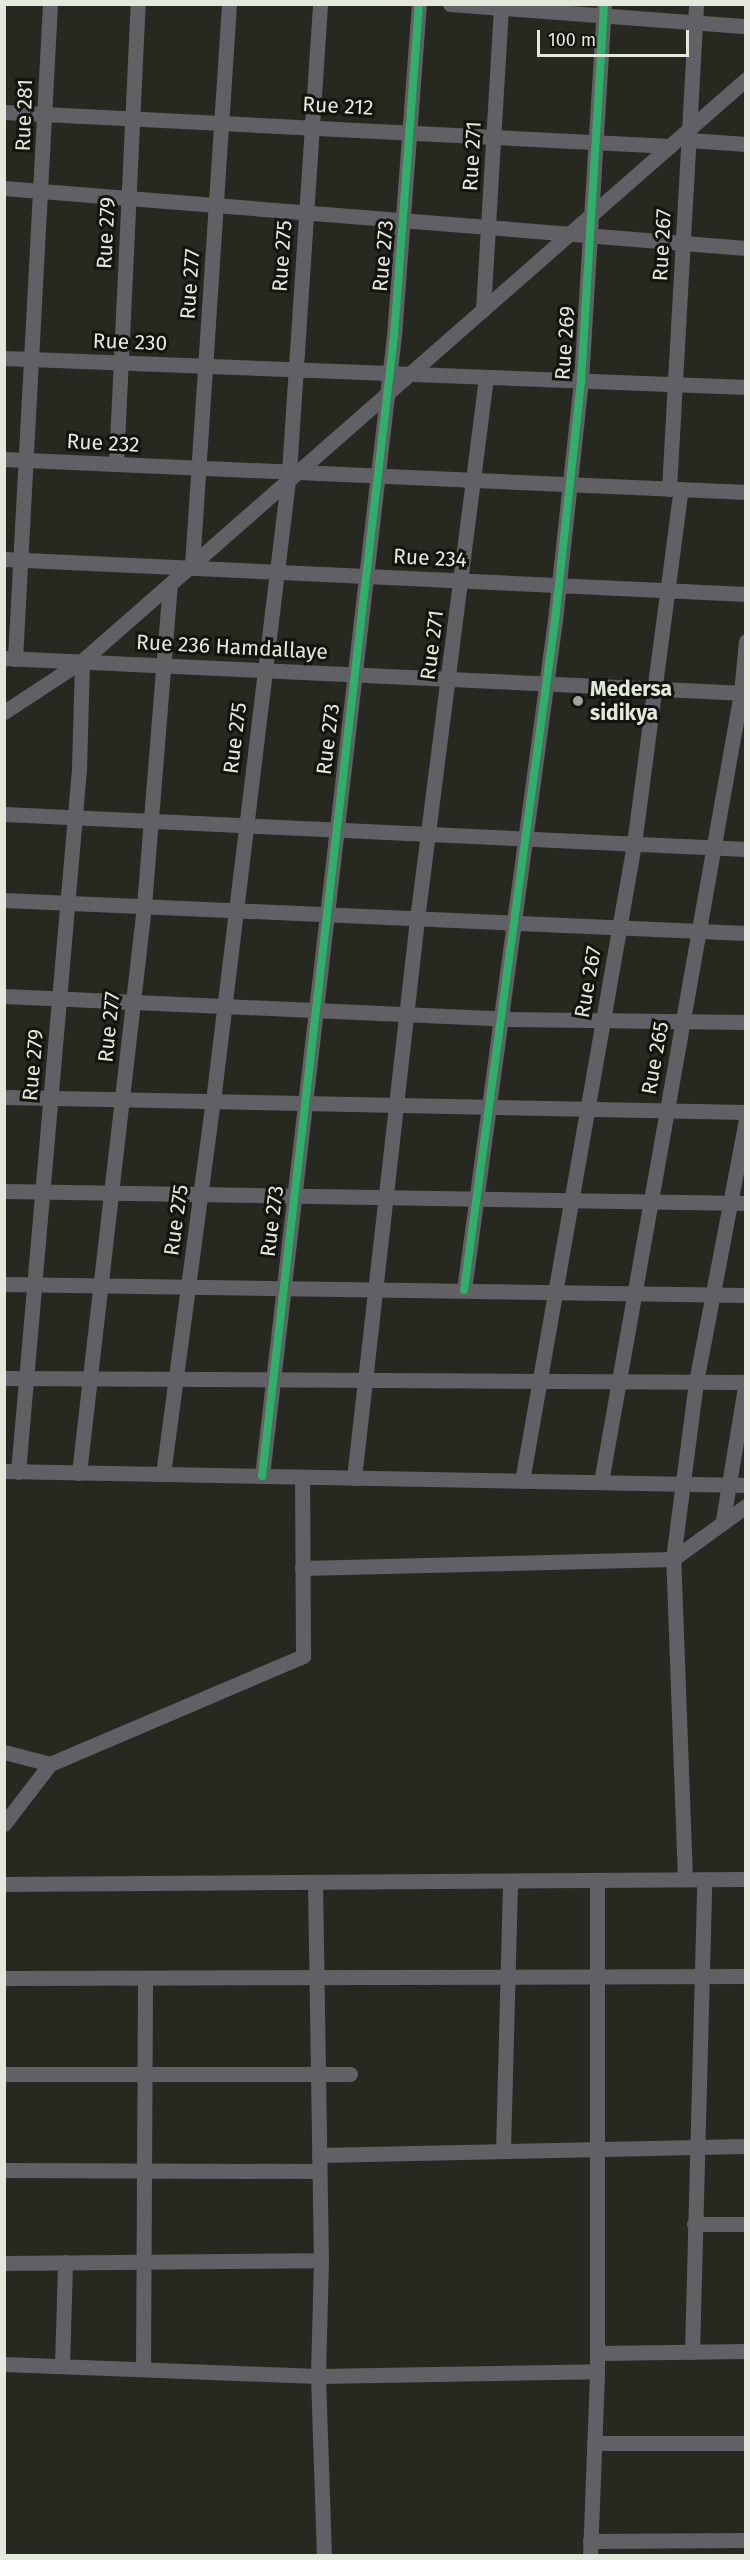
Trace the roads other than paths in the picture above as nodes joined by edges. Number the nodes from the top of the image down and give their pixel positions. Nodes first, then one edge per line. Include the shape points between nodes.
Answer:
1 (50, 4) edge
2 (138, 4) edge
3 (229, 4) edge
4 (320, 4) edge
5 (419, 4) edge
6 (450, 4) edge
7 (696, 4) edge
8 (501, 6) edge
9 (603, 10) edge
10 (695, 22) junction
11 (746, 26) edge
12 (746, 79) edge
13 (4, 112) edge
14 (45, 114) junction
15 (133, 117) junction
16 (221, 121) junction
17 (312, 126) junction
18 (411, 131) junction
19 (689, 134) junction
20 (494, 136) junction
21 (595, 142) junction
22 (746, 144) edge
23 (670, 146) junction
24 (4, 188) edge
25 (42, 191) junction
26 (128, 198) junction
27 (216, 205) junction
28 (306, 212) junction
29 (590, 215) junction
30 (404, 219) junction
31 (489, 227) junction
32 (569, 234) junction
33 (590, 235) junction
34 (683, 243) junction
35 (746, 248) edge
36 (483, 310) junction
37 (4, 357) edge
38 (32, 359) junction
39 (121, 362) junction
40 (206, 366) junction
41 (296, 369) junction
42 (390, 373) junction
43 (411, 374) junction
44 (486, 377) junction
45 (580, 381) junction
46 (675, 384) junction
47 (746, 387) edge
48 (387, 395) junction
49 (4, 459) edge
50 (26, 460) junction
51 (116, 464) junction
52 (200, 468) junction
53 (292, 475) junction
54 (377, 476) junction
55 (474, 480) junction
56 (570, 484) junction
57 (675, 489) junction
58 (746, 492) edge
59 (4, 559) edge
60 (20, 559) junction
61 (192, 566) junction
62 (276, 571) junction
63 (365, 576) junction
64 (461, 581) junction
65 (170, 585) junction
66 (559, 586) junction
67 (668, 590) junction
68 (746, 594) edge
69 (746, 641) edge
70 (10, 658) edge
71 (82, 661) junction
72 (166, 666) junction
73 (264, 670) junction
74 (354, 674) junction
75 (449, 679) junction
76 (548, 684) junction
77 (657, 688) junction
78 (743, 693) edge
79 (4, 712) edge
80 (4, 814) edge
81 (75, 817) junction
82 (152, 821) junction
83 (246, 825) junction
84 (336, 830) junction
85 (428, 834) junction
86 (526, 839) junction
87 (634, 844) junction
88 (714, 847) junction
89 (746, 849) edge
90 (4, 900) edge
91 (68, 903) junction
92 (144, 906) junction
93 (236, 910) junction
94 (326, 915) junction
95 (417, 919) junction
96 (514, 923) junction
97 (619, 928) junction
98 (699, 931) junction
99 (746, 933) edge
100 (4, 996) edge
101 (59, 998) junction
102 (133, 1002) junction
103 (225, 1006) junction
104 (315, 1010) junction
105 (406, 1014) junction
106 (501, 1019) junction
107 (603, 1021) junction
108 (682, 1022) junction
109 (746, 1022) edge
110 (4, 1097) edge
111 (51, 1098) junction
112 (122, 1099) junction
113 (213, 1101) junction
114 (304, 1102) junction
115 (397, 1104) junction
116 (489, 1107) junction
117 (587, 1108) junction
118 (667, 1111) junction
119 (746, 1112) edge
120 (746, 1119) edge
121 (4, 1191) edge
122 (43, 1191) junction
123 (111, 1192) junction
124 (201, 1194) junction
125 (294, 1195) junction
126 (387, 1196) junction
127 (477, 1198) junction
128 (571, 1199) junction
129 (650, 1202) junction
130 (730, 1202) junction
131 (746, 1203) edge
132 (4, 1284) edge
133 (35, 1284) junction
134 (101, 1284) junction
135 (189, 1285) junction
136 (283, 1287) junction
137 (376, 1288) junction
138 (464, 1290) junction
139 (555, 1292) junction
140 (634, 1293) junction
141 (712, 1294) junction
142 (746, 1295) edge
143 (4, 1378) edge
144 (27, 1378) junction
145 (90, 1379) junction
146 (176, 1379) junction
147 (272, 1379) junction
148 (366, 1380) junction
149 (539, 1381) junction
150 (618, 1382) junction
151 (696, 1382) junction
152 (746, 1382) edge
153 (11, 1471) edge
154 (79, 1473) junction
155 (163, 1474) junction
156 (262, 1476) junction
157 (302, 1477) junction
158 (354, 1478) junction
159 (522, 1481) junction
160 (601, 1482) junction
161 (683, 1484) junction
162 (728, 1484) junction
163 (746, 1485) edge
164 (746, 1506) edge
165 (723, 1520) junction
166 (673, 1559) junction
167 (302, 1568) junction
168 (4, 1752) edge
169 (50, 1764) junction
170 (4, 1824) edge
171 (685, 1879) junction
172 (704, 1879) junction
173 (746, 1879) edge
174 (597, 1880) junction
175 (510, 1881) junction
176 (315, 1882) junction
177 (4, 1884) edge
178 (701, 1975) junction
179 (507, 1976) junction
180 (598, 1976) junction
181 (746, 1976) edge
182 (316, 1977) junction
183 (4, 1978) edge
184 (145, 1978) junction
185 (4, 2074) edge
186 (144, 2074) junction
187 (318, 2074) junction
188 (350, 2074) dead end
189 (746, 2146) edge
190 (695, 2147) junction
191 (599, 2149) junction
192 (503, 2151) junction
193 (319, 2155) junction
194 (4, 2170) edge
195 (142, 2170) junction
196 (319, 2171) junction
197 (694, 2224) junction
198 (746, 2224) edge
199 (321, 2260) junction
200 (64, 2262) junction
201 (141, 2262) junction
202 (4, 2263) edge
203 (746, 2351) edge
204 (692, 2352) junction
205 (597, 2353) junction
206 (4, 2364) edge
207 (62, 2366) junction
208 (143, 2369) junction
209 (597, 2371) junction
210 (318, 2376) junction
211 (594, 2443) junction
212 (746, 2443) edge
213 (746, 2540) edge
214 (590, 2548) edge
215 (324, 2556) edge

1 - 14 street, Rue 281
2 - 15 street, Rue 279
3 - 16 street, Rue 277
4 - 17 street, Rue 275
5 - 18 street, Rue 273
6 - 8 street
7 - 10 street, Rue 267
8 - 9 street
8 - 20 street, Rue 271
9 - 10 street
9 - 21 street, Rue 269
10 - 11 street
10 - 19 street, Rue 267
12 - 19 street
13 - 14 street, Rue 212
14 - 15 street, Rue 212
14 - 25 street, Rue 281
15 - 16 street, Rue 212
15 - 26 street, Rue 279
16 - 17 street, Rue 212
16 - 27 street, Rue 277
17 - 18 street, Rue 212
17 - 28 street, Rue 275
18 - 20 street, Rue 212
18 - 30 street, Rue 273
19 - 22 street
19 - 23 street
19 - 34 street, Rue 267
20 - 21 street, Rue 212
20 - 31 street, Rue 271
21 - 23 street, Rue 212
21 - 29 street, Rue 269
23 - 29 street
24 - 25 street
25 - 26 street
25 - 38 street, Rue 281
26 - 27 street
26 - 39 street, Rue 279
27 - 28 street
27 - 40 street, Rue 277
28 - 30 street
28 - 41 street, Rue 275
29 - 32 street
29 - 33 street, Rue 269
30 - 31 street
30 - 42 street, Rue 273
31 - 32 street
31 - 36 street, Rue 271
32 - 33 street
32 - 36 street
33 - 34 street
33 - 45 street, Rue 269
34 - 35 street
34 - 46 street, Rue 267
36 - 43 street
37 - 38 street, Rue 230
38 - 39 street, Rue 230
38 - 50 street, Rue 281
39 - 40 street, Rue 230
39 - 51 street, Rue 279
40 - 41 street, Rue 230
40 - 52 street, Rue 277
41 - 42 street, Rue 230
41 - 53 street, Rue 275
42 - 43 street, Rue 230
42 - 48 street, Rue 273
43 - 44 street, Rue 230
43 - 48 street
44 - 45 street, Rue 230
44 - 55 street, Rue 271
45 - 46 street, Rue 230
45 - 56 street, Rue 269
46 - 47 street, Rue 230
46 - 57 street, Rue 267
48 - 53 street
48 - 54 street, Rue 273
49 - 50 street, Rue 232
50 - 51 street, Rue 232
50 - 60 street, Rue 281
51 - 52 street, Rue 232
52 - 53 street, Rue 232
52 - 61 street, Rue 277
53 - 54 street, Rue 232
53 - 61 street
53 - 62 street, Rue 275
54 - 55 street, Rue 232
54 - 63 street, Rue 273
55 - 56 street, Rue 232
55 - 64 street, Rue 271
56 - 57 street, Rue 232
56 - 66 street, Rue 269
57 - 58 street, Rue 232
57 - 67 street, Rue 267
59 - 60 street, Rue 234
60 - 61 street, Rue 234
60 - 70 street, Rue 281
61 - 62 street, Rue 234
61 - 65 street
62 - 63 street, Rue 234
62 - 73 street, Rue 275
63 - 64 street, Rue 234
63 - 74 street, Rue 273
64 - 66 street, Rue 234
64 - 75 street, Rue 271
65 - 71 street
65 - 72 street, Rue 277
66 - 67 street, Rue 234
66 - 76 street, Rue 269
67 - 68 street, Rue 234
67 - 77 street, Rue 267
69 - 78 street, Rue 265
70 - 71 street, Rue 236 Hamdallaye
71 - 72 street, Rue 236 Hamdallaye
71 - 79 street
71 - 81 street, Rue 279
72 - 73 street, Rue 236 Hamdallaye
72 - 82 street, Rue 277
73 - 74 street, Rue 236 Hamdallaye
73 - 83 street, Rue 275
74 - 75 street, Rue 236 Hamdallaye
74 - 84 street, Rue 273
75 - 76 street, Rue 236 Hamdallaye
75 - 85 street, Rue 271
76 - 77 street, Rue 236 Hamdallaye
76 - 86 street, Rue 269
77 - 78 street, Rue 236 Hamdallaye
77 - 87 street, Rue 267
78 - 88 street, Rue 265
80 - 81 street
81 - 82 street
81 - 91 street, Rue 279
82 - 83 street
82 - 92 street, Rue 277
83 - 84 street
83 - 93 street, Rue 275
84 - 85 street
84 - 94 street, Rue 273
85 - 86 street
85 - 95 street, Rue 271
86 - 87 street
86 - 96 street, Rue 269
87 - 88 street
87 - 97 street, Rue 267
88 - 89 street
88 - 98 street, Rue 265
90 - 91 street
91 - 92 street
91 - 101 street, Rue 279
92 - 93 street
92 - 102 street, Rue 277
93 - 94 street
93 - 103 street, Rue 275
94 - 95 street
94 - 104 street, Rue 273
95 - 96 street
95 - 105 street, Rue 271
96 - 97 street
96 - 106 street, Rue 269
97 - 98 street
97 - 107 street, Rue 267
98 - 99 street
98 - 108 street, Rue 265
100 - 101 street
101 - 102 street
101 - 111 street, Rue 279
102 - 103 street
102 - 112 street, Rue 277
103 - 104 street
103 - 113 street, Rue 275
104 - 105 street
104 - 114 street, Rue 273
105 - 106 street
105 - 115 street, Rue 271
106 - 107 street
106 - 116 street, Rue 269
107 - 108 street
107 - 117 street, Rue 267
108 - 109 street
108 - 118 street, Rue 265
110 - 111 street
111 - 112 street
111 - 122 street, Rue 279
112 - 113 street
112 - 123 street, Rue 277
113 - 114 street
113 - 124 street, Rue 275
114 - 115 street
114 - 125 street, Rue 273
115 - 116 street
115 - 126 street, Rue 271
116 - 117 street
116 - 127 street, Rue 269
117 - 118 street
117 - 128 street, Rue 267
118 - 119 street
118 - 129 street, Rue 265
120 - 130 street
121 - 122 street
122 - 123 street
122 - 133 street, Rue 279
123 - 124 street
123 - 134 street, Rue 277
124 - 125 street
124 - 135 street, Rue 275
125 - 126 street
125 - 136 street, Rue 273
126 - 127 street
126 - 137 street, Rue 271
127 - 128 street
127 - 138 street, Rue 269
128 - 129 street
128 - 139 street, Rue 267
129 - 130 street
129 - 140 street, Rue 265
130 - 131 street
130 - 141 street
132 - 133 street
133 - 134 street
133 - 144 street, Rue 279
134 - 135 street
134 - 145 street, Rue 277
135 - 136 street
135 - 146 street, Rue 275
136 - 137 street
136 - 147 street, Rue 273
137 - 138 street
137 - 148 street, Rue 271
138 - 139 street
139 - 140 street
139 - 149 street, Rue 267
140 - 141 street
140 - 150 street, Rue 265
141 - 142 street
141 - 151 street
143 - 144 street
144 - 145 street
144 - 153 street, Rue 279
145 - 146 street
145 - 154 street, Rue 277
146 - 147 street
146 - 155 street, Rue 275
147 - 148 street
147 - 156 street, Rue 273
148 - 149 street
148 - 158 street, Rue 271
149 - 150 street
149 - 159 street, Rue 267
150 - 151 street
150 - 160 street, Rue 265
151 - 152 street
151 - 161 street
152 - 162 street
153 - 154 street
154 - 155 street
155 - 156 street
156 - 157 street
157 - 158 street
157 - 167 street
158 - 159 street
159 - 160 street
160 - 161 street
161 - 162 street
161 - 166 street
162 - 163 street
162 - 165 street
164 - 165 street
165 - 166 street
166 - 167 street
166 - 171 street
167 - 169 street via 303,1656
168 - 169 street
169 - 170 street
171 - 172 street
171 - 174 street
172 - 173 street
172 - 178 street
174 - 175 street
174 - 180 street
175 - 176 street
175 - 179 street
176 - 177 street
176 - 182 street
178 - 180 street
178 - 181 street
178 - 190 street
179 - 180 street
179 - 182 street
179 - 192 street
180 - 191 street
182 - 184 street
182 - 187 street
183 - 184 street
184 - 186 street
185 - 186 street
186 - 187 street
186 - 195 street
187 - 188 street
187 - 193 street
189 - 190 street
190 - 191 street
190 - 197 street
191 - 192 street
191 - 205 street
192 - 193 street
193 - 196 street
194 - 195 street
195 - 196 street
195 - 201 street
196 - 199 street
197 - 198 street
197 - 204 street
199 - 201 street
199 - 210 street
200 - 201 street
200 - 202 street
200 - 207 street
201 - 208 street
203 - 204 street
204 - 205 street
205 - 209 street
206 - 207 street
207 - 208 street
208 - 210 street
209 - 210 street
209 - 211 street
210 - 215 street
211 - 212 street
211 - 214 street
213 - 214 street

